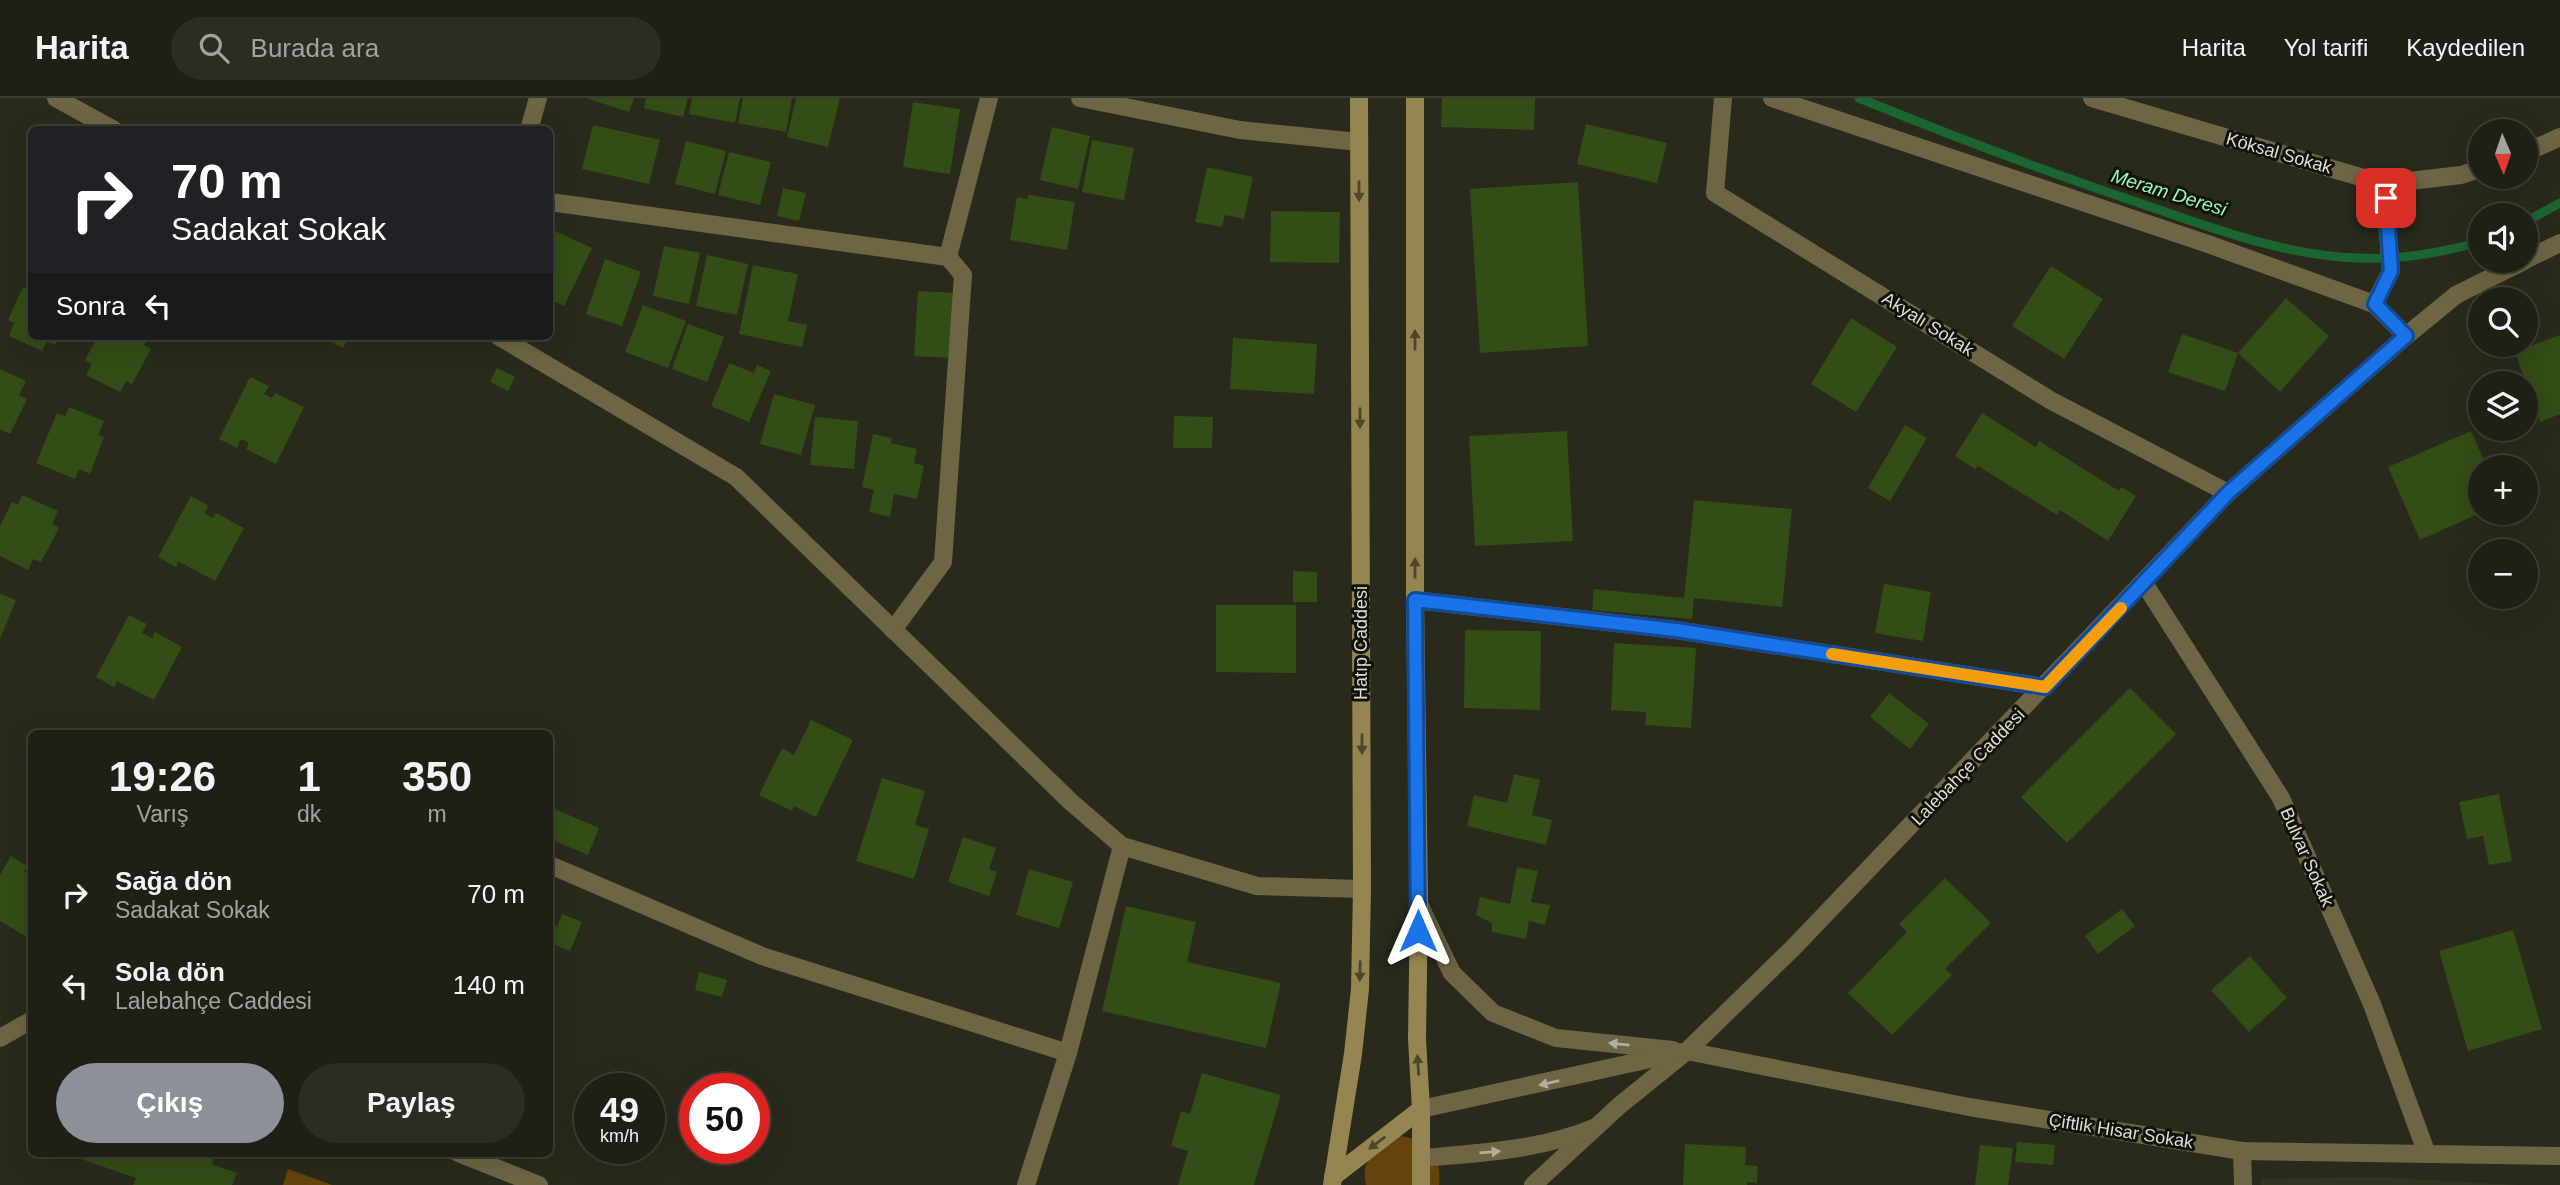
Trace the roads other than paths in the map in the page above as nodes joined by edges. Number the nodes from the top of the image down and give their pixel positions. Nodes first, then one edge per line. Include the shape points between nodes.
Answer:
1 (56, 98) edge
2 (538, 98) edge
3 (989, 98) edge
4 (1080, 98) edge
5 (1359, 98) edge
6 (1415, 98) edge
7 (1723, 98) edge
8 (1772, 98) edge
9 (2092, 98) edge
10 (107, 126) edge
11 (530, 126) edge
12 (2560, 137) edge
13 (1359, 142) junction
14 (2538, 147) edge
15 (2468, 173) edge
16 (2384, 184) junction
17 (553, 202) edge
18 (2560, 243) edge
19 (2538, 254) edge
20 (948, 257) junction
21 (2499, 273) edge
22 (2375, 304) junction
23 (2406, 336) junction
24 (505, 340) edge
25 (2228, 493) junction
26 (2144, 583) junction
27 (1415, 600) junction
28 (893, 630) junction
29 (2045, 687) junction
30 (1122, 846) junction
31 (553, 866) edge
32 (1363, 889) junction
33 (1419, 904) junction
34 (28, 1022) edge
35 (0, 1038) edge
36 (1687, 1051) junction
37 (1068, 1053) junction
38 (1421, 1109) junction
39 (1596, 1127) junction
40 (2242, 1150) junction
41 (2427, 1154) junction
42 (2560, 1156) edge
43 (468, 1157) edge
44 (1422, 1157) junction
45 (1332, 1181) edge
46 (539, 1185) edge
47 (1026, 1185) edge
48 (1421, 1185) edge
49 (1533, 1185) edge
50 (2243, 1185) edge

1 - 10 street
2 - 11 street
3 - 20 street
4 - 13 street via 1240,130
5 - 13 main road, Hatıp Caddesi
27 -> 6 main road
7 - 25 street, Akyalı Sokak via 1716,193 2050,400
8 - 22 street
9 - 16 street, Köksal Sokak
12 - 14 street
13 -> 32 main road, Hatıp Caddesi
15 - 16 street
16 - 22 street via 2391,271
17 - 20 street
18 - 19 street, Lalebahçe Caddesi
20 - 28 street via 963,275 943,562
21 - 23 street, Lalebahçe Caddesi via 2456,295
22 - 23 street
23 - 25 street, Lalebahçe Caddesi
24 - 28 street via 736,477
25 - 26 street, Lalebahçe Caddesi
26 - 29 street, Lalebahçe Caddesi
26 - 41 street, Bulvar Sokak via 2281,798 2372,1004
27 - 29 street via 1676,630
27 - 33 main road
28 - 30 street
29 - 36 street, Lalebahçe Caddesi
30 - 32 street via 1257,886
30 - 37 street
31 - 37 street via 762,956
32 -> 45 main road, Hatıp Caddesi via 1360,989
36 -> 33 street, Çiftlik Hisar Sokak via 1556,1038 1493,1013 1452,973
38 -> 33 main road
34 - 35 street
36 -> 38 street
36 - 39 street, Lalebahçe Caddesi
36 - 40 street, Çiftlik Hisar Sokak via 1969,1107
37 - 47 street
38 - 44 main road
38 -> 45 main road
44 -> 39 street via 1505,1151
39 - 49 street, Lalebahçe Caddesi
40 - 41 street, Çiftlik Hisar Sokak
40 - 50 street
41 - 42 street, Çiftlik Hisar Sokak
43 - 46 street
44 - 48 main road

